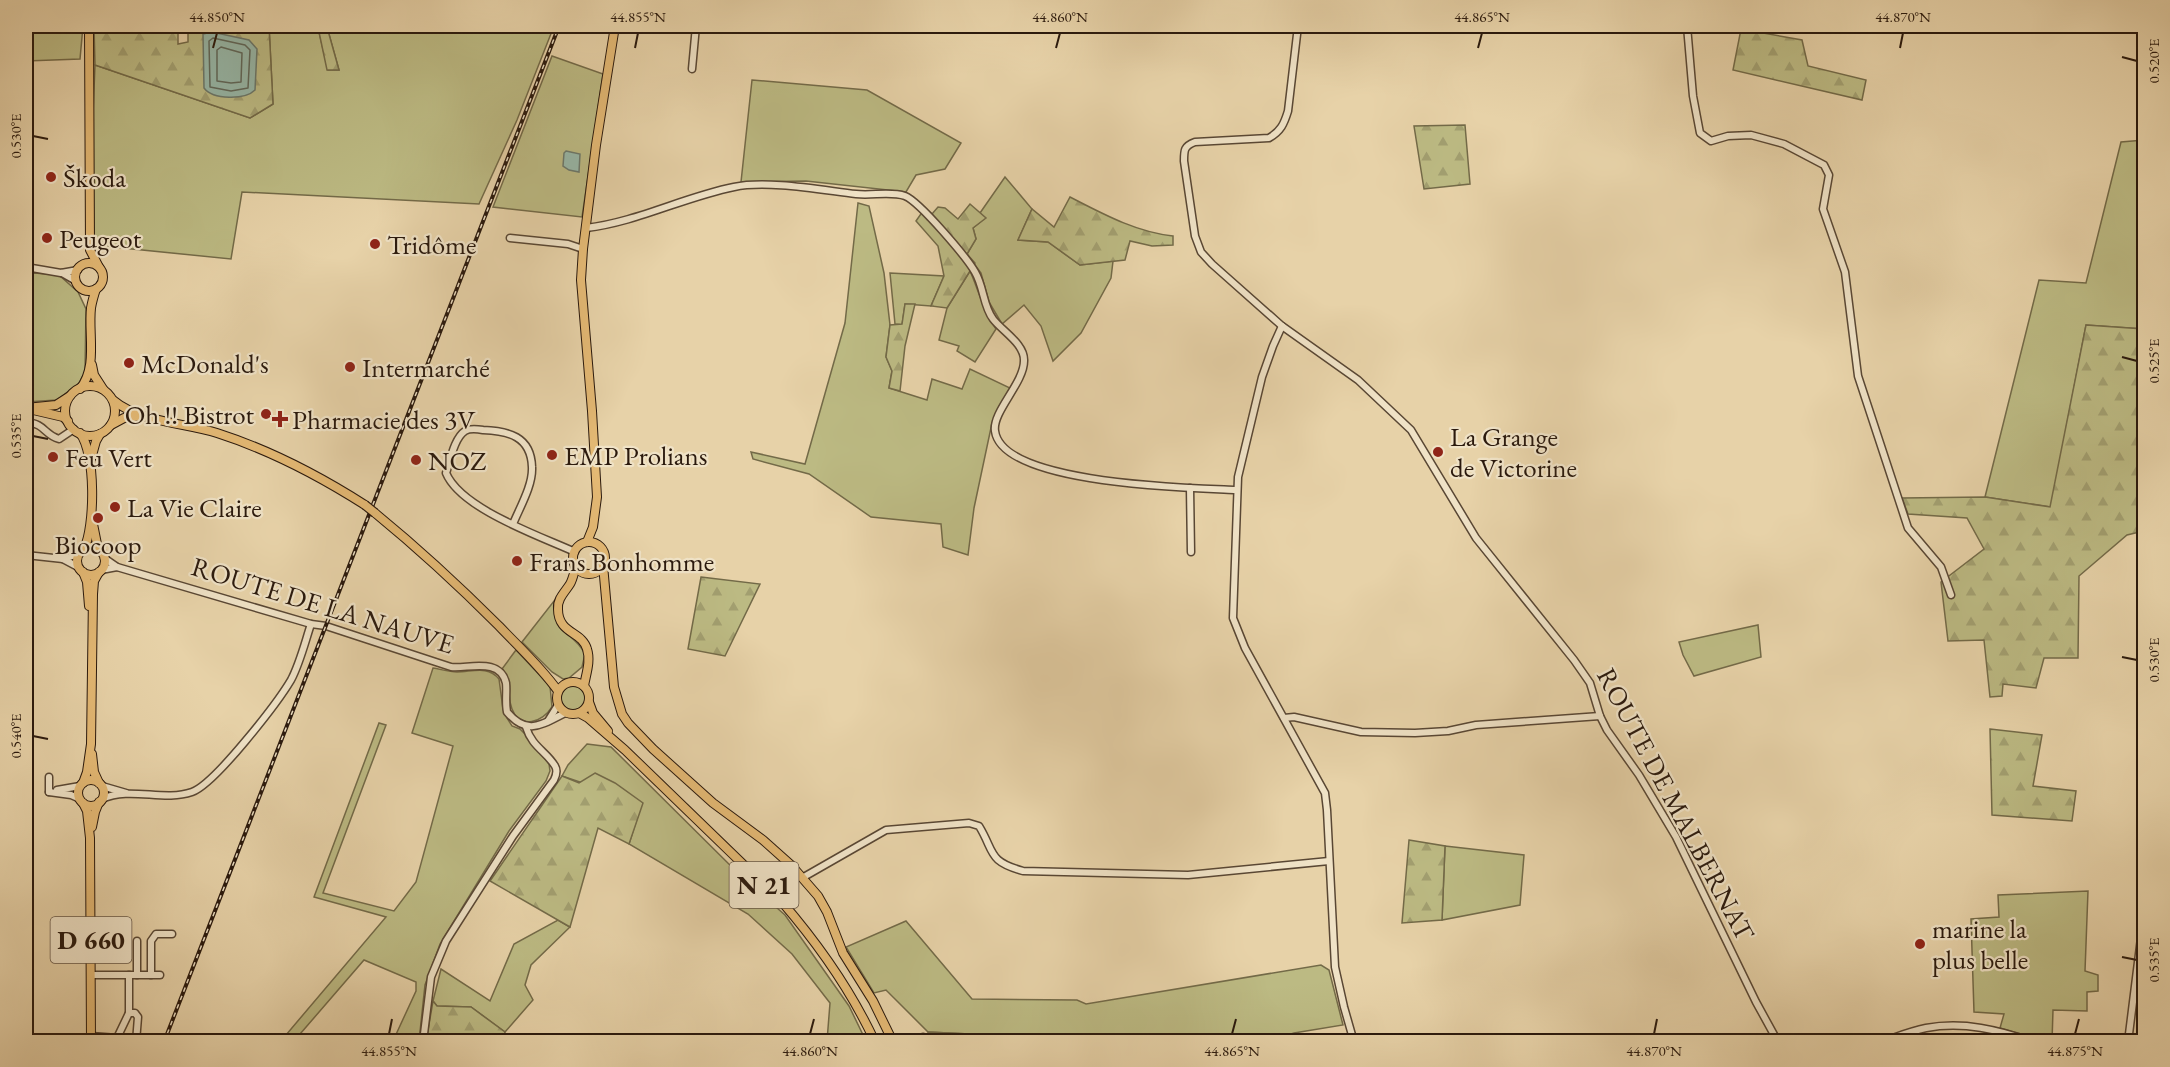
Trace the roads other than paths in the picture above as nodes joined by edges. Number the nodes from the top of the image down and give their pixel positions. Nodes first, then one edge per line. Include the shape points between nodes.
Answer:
1 (89, 26) edge
2 (615, 26) edge
3 (696, 26) edge
4 (1298, 26) edge
5 (1687, 26) edge
6 (692, 69) dead end
7 (586, 228) junction
8 (510, 237) dead end
9 (583, 249) junction
10 (90, 250) junction
11 (26, 267) edge
12 (80, 267) junction
13 (99, 267) junction
14 (61, 273) junction
15 (76, 281) junction
16 (96, 289) junction
17 (86, 291) junction
18 (91, 309) junction
19 (1282, 326) junction
20 (91, 360) junction
21 (80, 388) junction
22 (104, 390) junction
23 (71, 395) junction
24 (113, 400) junction
25 (26, 408) edge
26 (143, 416) junction
27 (68, 421) junction
28 (26, 422) edge
29 (110, 426) junction
30 (77, 431) junction
31 (101, 433) junction
32 (91, 460) junction
33 (1190, 488) junction
34 (1236, 490) junction
35 (91, 508) junction
36 (513, 524) junction
37 (593, 527) junction
38 (587, 542) junction
39 (598, 544) junction
40 (98, 549) junction
41 (81, 552) junction
42 (575, 552) junction
43 (1191, 552) dead end
44 (26, 555) edge
45 (104, 558) junction
46 (63, 559) junction
47 (603, 565) junction
48 (576, 566) junction
49 (117, 567) junction
50 (81, 570) junction
51 (100, 571) junction
52 (590, 573) junction
53 (571, 583) junction
54 (606, 589) junction
55 (1951, 595) dead end
56 (311, 624) junction
57 (91, 647) junction
58 (587, 668) junction
59 (574, 682) junction
60 (584, 686) junction
61 (561, 687) junction
62 (589, 702) junction
63 (558, 705) junction
64 (565, 712) junction
65 (579, 714) junction
66 (1600, 716) junction
67 (1284, 718) junction
68 (548, 722) junction
69 (526, 727) junction
70 (91, 744) junction
71 (625, 750) junction
72 (49, 777) dead end
73 (101, 784) junction
74 (81, 785) junction
75 (49, 792) junction
76 (132, 794) junction
77 (81, 801) junction
78 (101, 801) junction
79 (90, 838) junction
80 (1329, 861) junction
81 (802, 878) junction
82 (2145, 914) edge
83 (172, 934) dead end
84 (137, 941) dead end
85 (92, 975) junction
86 (129, 975) junction
87 (137, 975) junction
88 (151, 975) junction
89 (160, 975) dead end
90 (129, 1013) junction
91 (91, 1039) edge
92 (117, 1040) edge
93 (136, 1041) edge
94 (423, 1041) edge
95 (875, 1041) edge
96 (893, 1041) edge
97 (906, 1041) edge
98 (929, 1041) edge
99 (1354, 1041) edge
100 (1778, 1041) edge
101 (1881, 1041) edge
102 (2034, 1041) edge
103 (2128, 1041) edge

1 - 10 main road
2 - 7 main road
3 - 6 street
4 - 19 street, ROUTE DE MALBERNAT via 1288,111 1279,132 1269,138 1195,142 1184,150 1195,236 1201,252
5 - 55 street via 1700,134 1711,141 1751,135 1784,144 1824,165 1829,175 1823,209 1845,272 1858,376 1908,528 1941,567
7 - 9 main road
7 - 33 street via 609,225 692,197 737,187 799,187 904,196 924,211 975,272 992,318 1025,359 994,431 1007,450 1048,470 1121,484
8 - 9 street
9 - 37 main road via 580,280 597,497
10 - 12 main road
10 - 13 main road
11 - 14 street
12 - 13 main road via 91,263
12 - 14 street
12 - 15 main road
13 - 16 main road via 103,278
14 - 15 street
15 - 17 main road
16 - 17 main road
16 - 18 main road
17 - 18 main road
18 - 20 main road
19 - 34 street via 1262,377
19 - 66 street, ROUTE DE MALBERNAT via 1358,380 1411,430 1476,538 1590,683
20 - 21 main road
20 - 22 main road via 94,375
21 - 22 main road
21 - 23 main road
22 - 24 main road
23 - 25 main road via 56,405
23 - 27 main road via 66,408
24 - 26 main road
24 - 29 main road via 115,414
25 - 27 main road
26 - 29 main road via 124,418
26 - 61 main road, bridge via 250,444 299,466 365,506 465,592
27 - 30 main road
28 - 30 street via 38,423 59,439
29 - 31 main road
30 - 31 main road via 87,435
30 - 32 main road
31 - 32 main road
32 - 35 main road
33 - 34 street
33 - 43 street
34 - 67 street via 1233,618 1241,641
35 - 40 main road
35 - 41 main road via 87,541
36 - 36 street via 483,510 450,482 446,473 458,438 465,431 505,431 523,442 531,455 531,478
36 - 42 street
37 - 38 main road
37 - 39 main road
38 - 39 main road
38 - 42 main road
39 - 47 main road via 605,556
40 - 41 main road via 91,547
40 - 45 main road
41 - 46 street
41 - 50 main road
42 - 48 main road
44 - 46 street
45 - 49 street, ROUTE DE LA NAUVE
45 - 51 main road
46 - 50 street
47 - 52 main road
47 - 54 main road
48 - 52 main road
48 - 53 main road
49 - 51 street, ROUTE DE LA NAUVE
49 - 56 street, ROUTE DE LA NAUVE
50 - 51 main road via 91,575
50 - 57 main road via 87,582
51 - 57 main road via 94,581
52 - 53 main road
52 - 54 main road
53 - 58 main road via 557,611 564,628 583,640 589,660
54 - 81 main road via 614,687 628,723 713,803 764,840
56 - 69 street, ROUTE DE LA NAUVE via 451,667 491,666 506,682 507,712
56 - 76 street via 292,678 213,778 195,792 173,796
57 - 70 main road
58 - 59 main road
58 - 60 main road
59 - 60 main road
59 - 61 main road
60 - 62 main road
61 - 63 main road via 556,695
62 - 65 main road
62 - 71 main road, N 21 via 593,713
63 - 64 main road
63 - 68 street
64 - 65 main road
64 - 68 street
65 - 71 main road, N 21
66 - 67 street via 1414,734 1361,732
66 - 100 street, ROUTE DE MALBERNAT via 1676,837
67 - 80 street via 1324,793
68 - 69 street
69 - 94 street, ROUTE DE LA NAUVE via 534,744 556,767 554,780 446,941 431,977
70 - 73 main road via 94,772
70 - 74 main road
71 - 95 main road, N 21 via 802,925 850,993
72 - 75 street
73 - 74 main road via 91,780
73 - 76 street
73 - 78 main road
74 - 75 street
74 - 77 main road
75 - 77 street via 71,795
76 - 78 street
77 - 78 main road via 91,806
77 - 79 main road, D 660 via 87,811
78 - 79 main road, D 660
79 - 85 main road, D 660
80 - 81 street via 1188,875 1023,871 1006,866 991,855 979,826 969,823 886,830
80 - 99 street via 1335,967
81 - 96 main road via 827,912 843,953
82 - 103 street
83 - 88 street via 156,934 151,940
84 - 87 street
85 - 86 street
85 - 91 main road, D 660
86 - 87 street
86 - 90 street
87 - 88 street
88 - 89 street
90 - 92 street
90 - 93 street via 138,1017
91 - 92 street
97 - 98 street via 922,1037
101 - 102 street via 1948,1025 1995,1029

